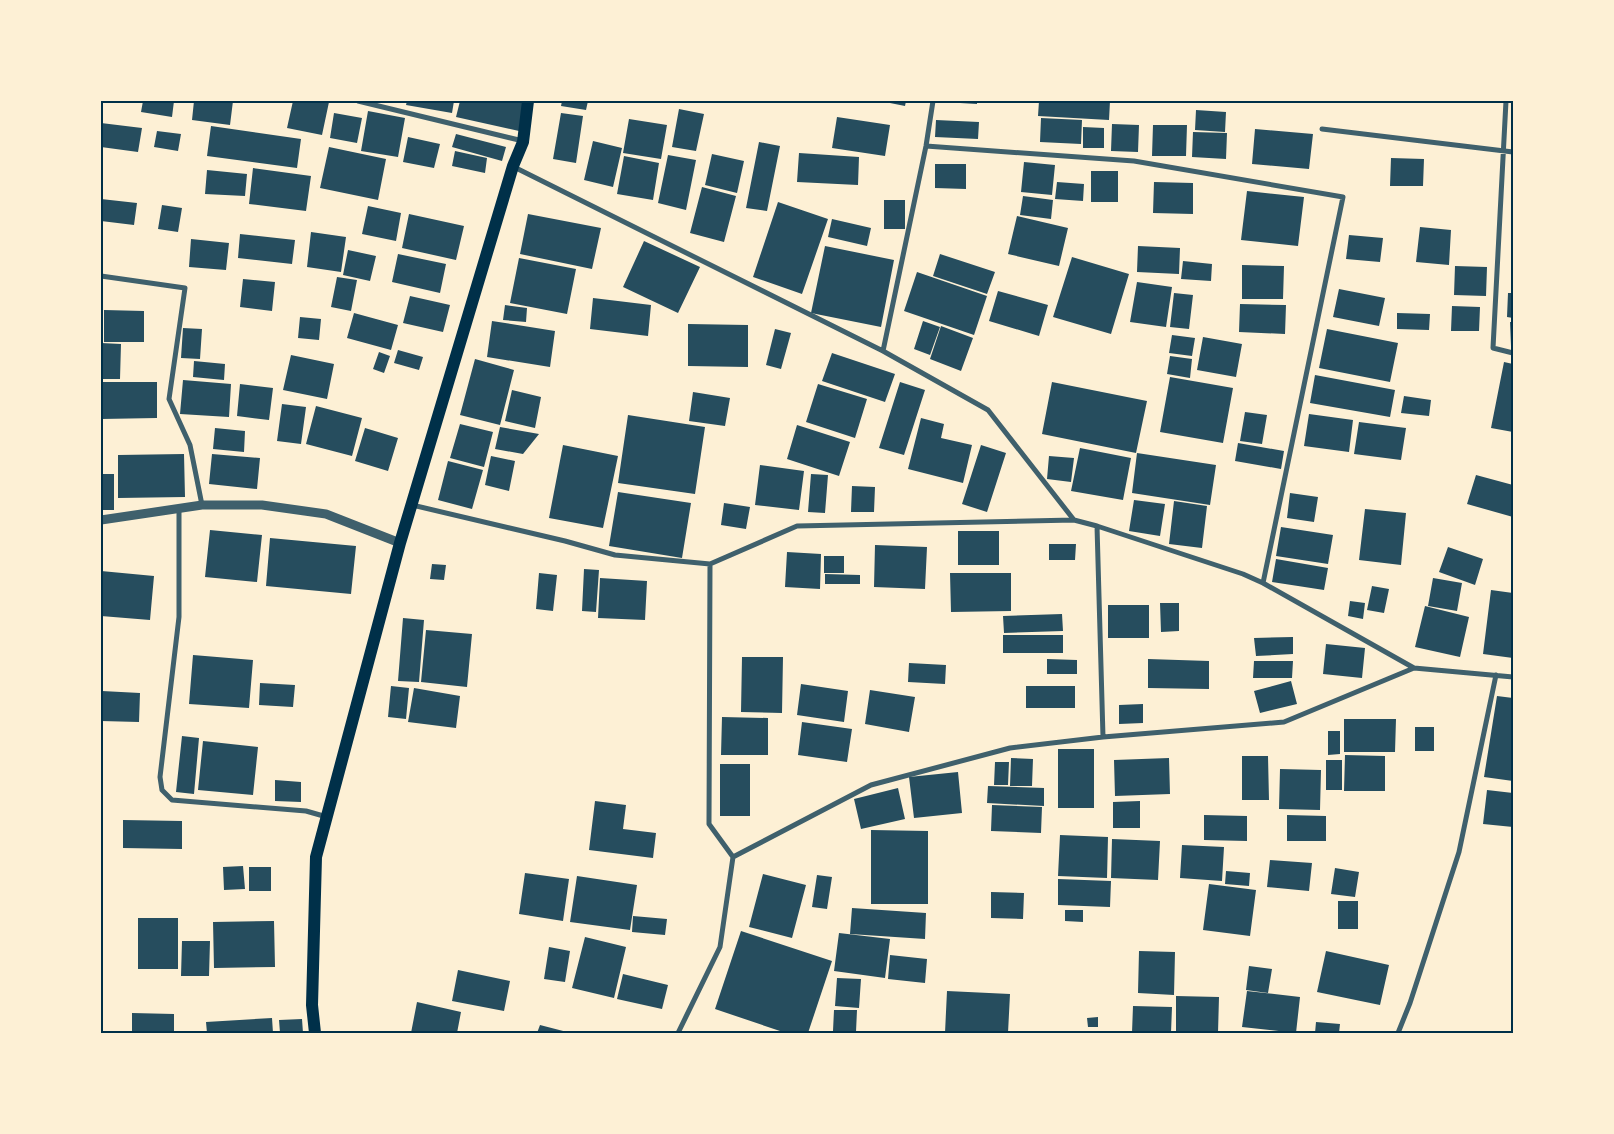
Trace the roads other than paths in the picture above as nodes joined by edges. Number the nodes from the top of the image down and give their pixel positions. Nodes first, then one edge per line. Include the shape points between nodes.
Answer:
1 (358, 101) edge
2 (528, 101) edge
3 (933, 101) edge
4 (1506, 101) edge
5 (1322, 129) dead end
6 (523, 142) junction
7 (926, 146) junction
8 (1503, 150) junction
9 (1513, 152) edge
10 (513, 166) junction
11 (101, 276) edge
12 (883, 351) junction
13 (1513, 353) edge
14 (202, 505) junction
15 (412, 505) junction
16 (179, 508) junction
17 (101, 520) edge
18 (1074, 520) junction
19 (1097, 526) junction
20 (400, 544) junction
21 (710, 564) junction
22 (1263, 583) junction
23 (1414, 668) junction
24 (1496, 675) junction
25 (1513, 677) edge
26 (1103, 737) junction
27 (326, 817) junction
28 (733, 857) junction
29 (315, 1033) edge
30 (678, 1033) edge
31 (1398, 1033) edge

1 - 6 street
2 - 6 main road
3 - 7 street
4 - 8 street
5 - 8 street
6 - 10 main road
7 - 12 street
7 - 22 street via 1134,161 1343,197
8 - 9 street
8 - 13 street via 1493,348
10 - 12 street
10 - 15 main road
11 - 14 street via 185,288 169,399 190,445
12 - 18 street via 988,410
14 - 16 street
14 - 20 street via 262,505 326,514
15 - 20 main road
15 - 21 street via 615,555
16 - 17 street
16 - 27 street via 179,617 160,777 162,790 172,800 306,811
18 - 19 street
18 - 21 street via 798,526
19 - 22 street
19 - 26 street
20 - 27 main road
21 - 28 street via 709,824
22 - 23 street
23 - 24 street
23 - 26 street via 1284,722
24 - 25 street
24 - 31 street via 1459,852
26 - 28 street via 1010,748 871,785
27 - 29 main road via 316,857 312,1005
28 - 30 street via 720,947

